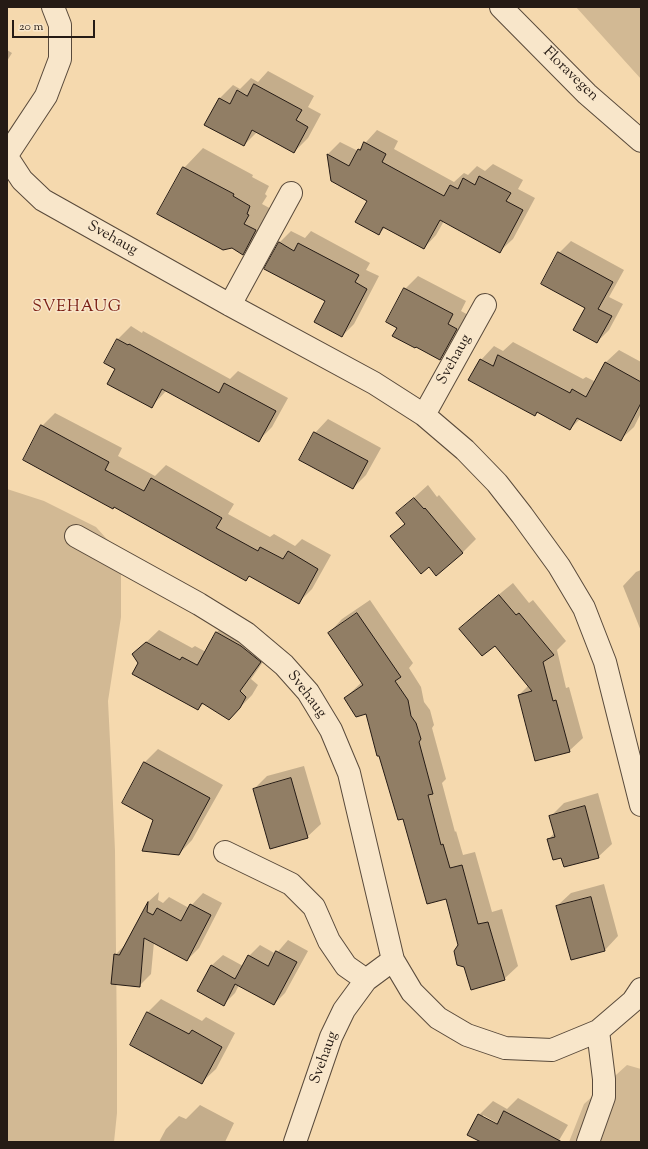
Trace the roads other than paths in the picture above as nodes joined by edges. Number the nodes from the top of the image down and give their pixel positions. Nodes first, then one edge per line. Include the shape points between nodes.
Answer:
1 (53, 7) edge
2 (502, 7) edge
3 (641, 141) edge
4 (7, 156) edge
5 (291, 193) dead end
6 (230, 305) junction
7 (485, 305) dead end
8 (424, 415) junction
9 (76, 536) dead end
10 (641, 805) edge
11 (225, 852) dead end
12 (393, 960) junction
13 (366, 980) junction
14 (641, 989) edge
15 (598, 1031) junction
16 (295, 1142) edge
17 (588, 1142) edge

1 - 4 street, Svehaug via 60,25 60,60 46,96
2 - 3 street, Floravegen via 587,94
4 - 6 street, Svehaug via 22,180 43,200
5 - 6 street
6 - 8 street, Svehaug via 374,383
7 - 8 street, Svehaug
8 - 10 street, Svehaug via 465,450 497,483 558,566 584,608 605,662
9 - 12 street, Svehaug via 200,604 246,633 284,665 308,692 331,730 349,773
11 - 13 street via 291,884 314,907 329,941 346,966
12 - 13 street, Svehaug
12 - 15 street, Svehaug via 412,992 438,1018 467,1035 505,1048 552,1050
13 - 16 street, Svehaug via 344,1010 331,1037
14 - 15 street, Svehaug via 633,1001
15 - 17 street via 604,1097

